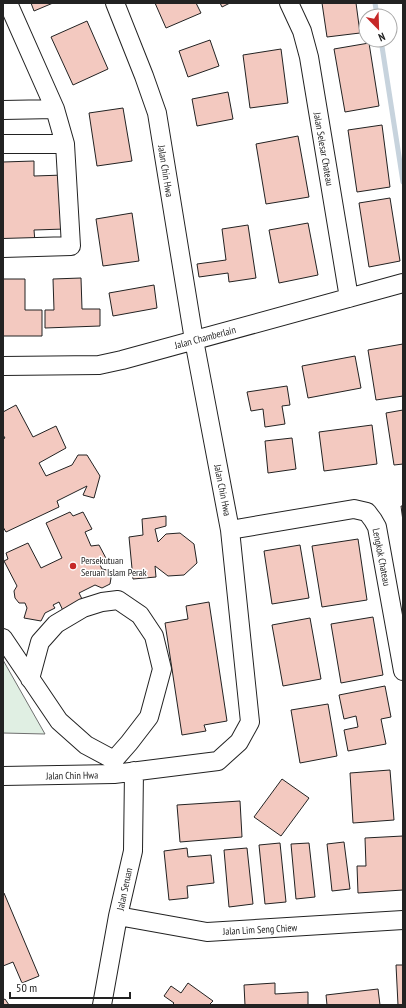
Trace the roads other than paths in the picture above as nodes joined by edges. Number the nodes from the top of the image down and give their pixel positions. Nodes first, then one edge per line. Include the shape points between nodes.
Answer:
1 (8, 3) edge
2 (115, 3) edge
3 (289, 3) edge
4 (55, 109) junction
5 (3, 110) edge
6 (3, 144) edge
7 (65, 144) junction
8 (3, 248) edge
9 (403, 283) edge
10 (349, 298) junction
11 (194, 340) junction
12 (3, 366) edge
13 (230, 530) junction
14 (3, 638) edge
15 (403, 671) edge
16 (30, 679) junction
17 (114, 767) junction
18 (134, 771) junction
19 (3, 776) edge
20 (118, 916) junction
21 (403, 920) edge
22 (102, 1005) edge

1 - 4 street
2 - 11 street, Jalan Chin Hwa via 157,113
3 - 10 street, Jalan Selesar Chateau via 302,31 308,57
4 - 5 street
4 - 7 street
6 - 7 street
7 - 8 street via 71,246
9 - 10 street, Jalan Chamberlain
10 - 11 street, Jalan Chamberlain
11 - 12 street, Jalan Chamberlain via 99,364
11 - 13 street, Jalan Chin Hwa
13 - 15 street, Lengkok Chateau via 335,511 354,509 367,512 377,527
13 - 18 street, Jalan Chin Hwa via 250,722 240,742 218,761
14 - 16 street
16 - 17 street via 59,721
16 - 17 street via 40,642 56,624 83,608 118,600 140,615 154,636 162,669 149,717
17 - 18 street, Jalan Chin Hwa
17 - 19 street, Jalan Chin Hwa
18 - 20 street, Jalan Seruan via 133,851
20 - 21 street, Jalan Lim Seng Chiew via 207,932
20 - 22 street, Jalan Seruan

